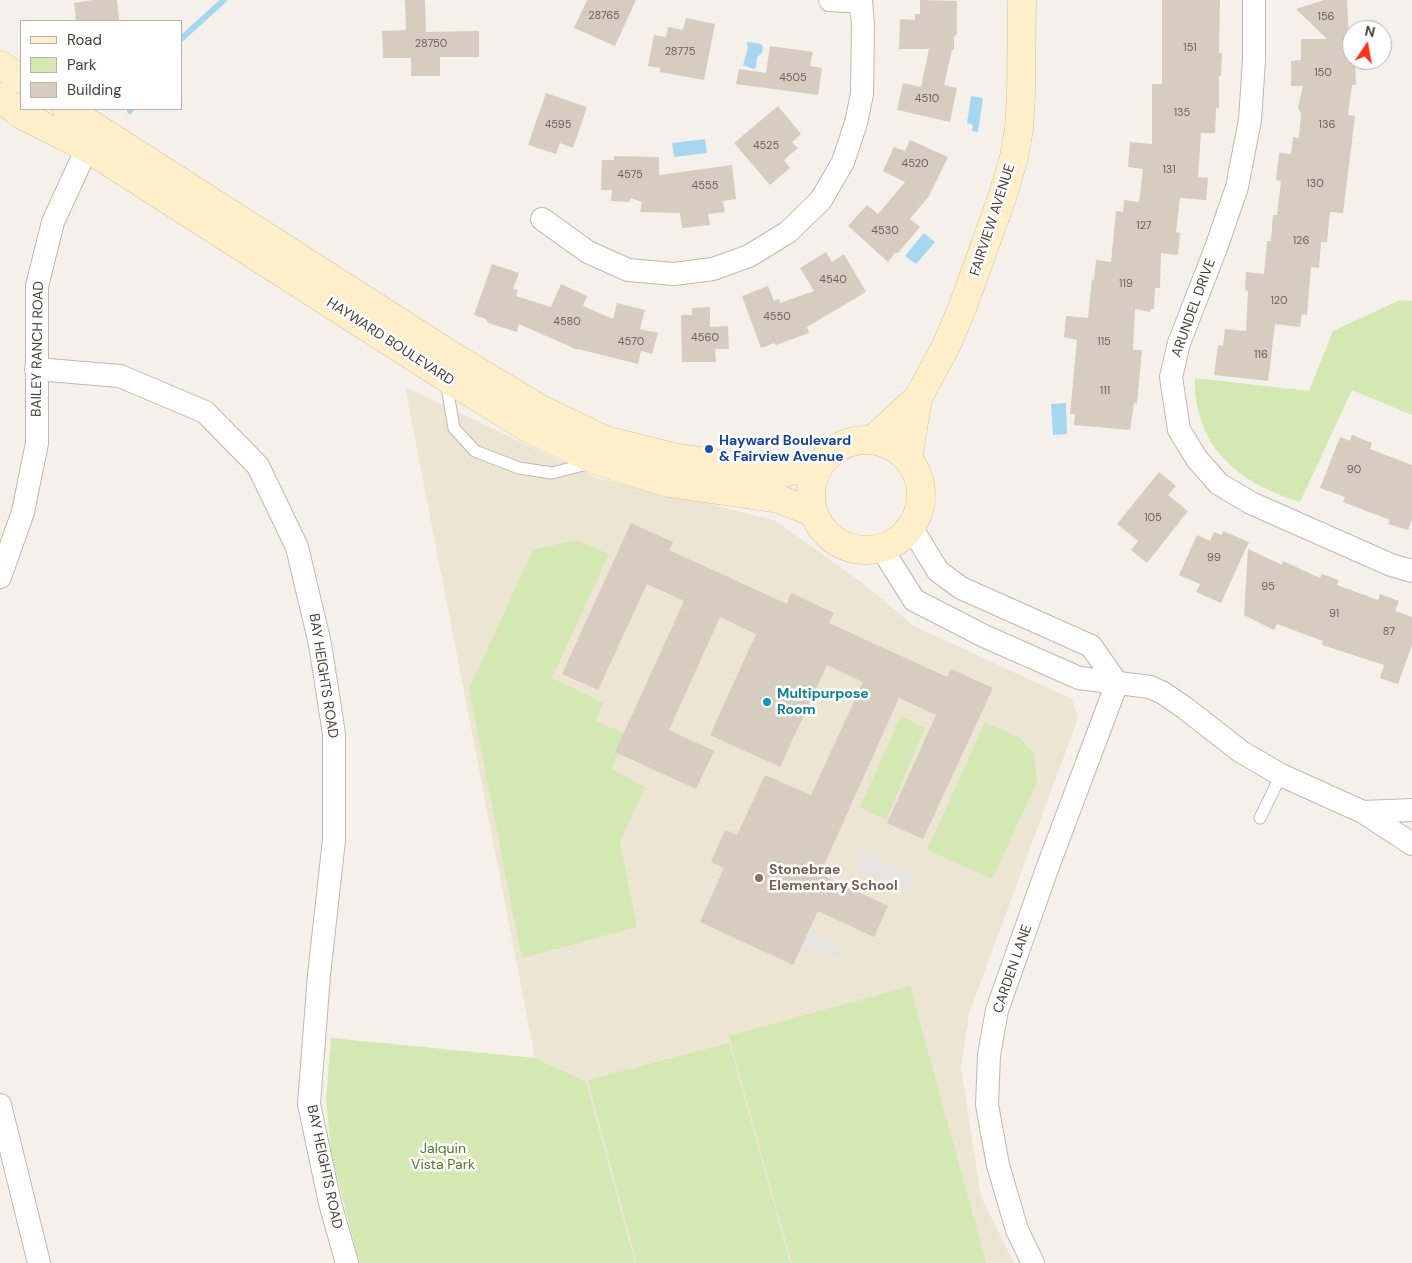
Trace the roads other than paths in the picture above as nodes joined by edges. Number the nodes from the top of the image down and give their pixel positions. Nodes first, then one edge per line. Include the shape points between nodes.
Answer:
1 (830, 0) edge
2 (1022, 0) edge
3 (1254, 0) edge
4 (862, 6) edge
5 (0, 65) edge
6 (20, 78) edge
7 (0, 97) edge
8 (68, 110) edge
9 (93, 139) junction
10 (542, 219) dead end
11 (36, 369) junction
12 (445, 377) junction
13 (918, 398) junction
14 (872, 440) junction
15 (908, 459) junction
16 (597, 461) junction
17 (818, 466) junction
18 (812, 512) junction
19 (911, 528) junction
20 (882, 549) junction
21 (1412, 571) edge
22 (0, 577) edge
23 (1117, 683) junction
24 (1281, 775) junction
25 (1412, 810) edge
26 (1363, 812) junction
27 (1260, 818) dead end
28 (1412, 844) edge
29 (0, 1105) edge
30 (39, 1263) edge
31 (347, 1263) edge
32 (1033, 1263) edge

1 - 4 street
2 - 13 main road, FAIRVIEW AVENUE via 1021,94 1014,157 963,306
3 - 21 street, ARUNDEL DRIVE via 1250,120 1237,187 1179,343 1171,377 1179,430 1219,484 1251,504 1391,565
4 - 10 street via 862,94 844,162 821,200 788,232 749,256 713,268 674,274 628,270 588,252
5 - 6 main road
7 - 9 main road, HAYWARD BOULEVARD via 20,114
8 - 9 main road, HAYWARD BOULEVARD
9 - 11 street, BAILEY RANCH ROAD via 53,222 37,286
9 - 12 main road, HAYWARD BOULEVARD
9 - 17 main road, HAYWARD BOULEVARD via 539,408 605,440 673,456 782,473
11 - 22 street, BAILEY RANCH ROAD via 36,442 23,512
11 - 31 street, BAY HEIGHTS ROAD via 120,376 205,412 258,466 297,547 320,644 334,734 334,840 308,1104
12 - 16 main road, HAYWARD BOULEVARD via 528,428
12 - 16 lane via 454,428 475,451 519,468 552,473
13 - 14 main road, FAIRVIEW AVENUE
13 - 15 main road, FAIRVIEW AVENUE
14 - 15 main road via 886,443
14 - 17 main road via 856,440 841,445
15 - 19 main road via 918,475 922,493 920,511
16 - 18 main road, HAYWARD BOULEVARD via 669,483 779,499
17 - 18 main road via 812,480
18 - 20 main road via 832,540 848,548
19 - 20 main road
19 - 23 street via 938,571 961,588 1091,646
20 - 23 street via 914,600 984,636 1079,678
23 - 24 street via 1150,687 1163,693 1240,751
23 - 32 street, CARDEN LANE via 998,1010 989,1055 986,1105 998,1165 1018,1230
24 - 26 street
24 - 27 lane
25 - 26 street
26 - 28 street
29 - 30 street

